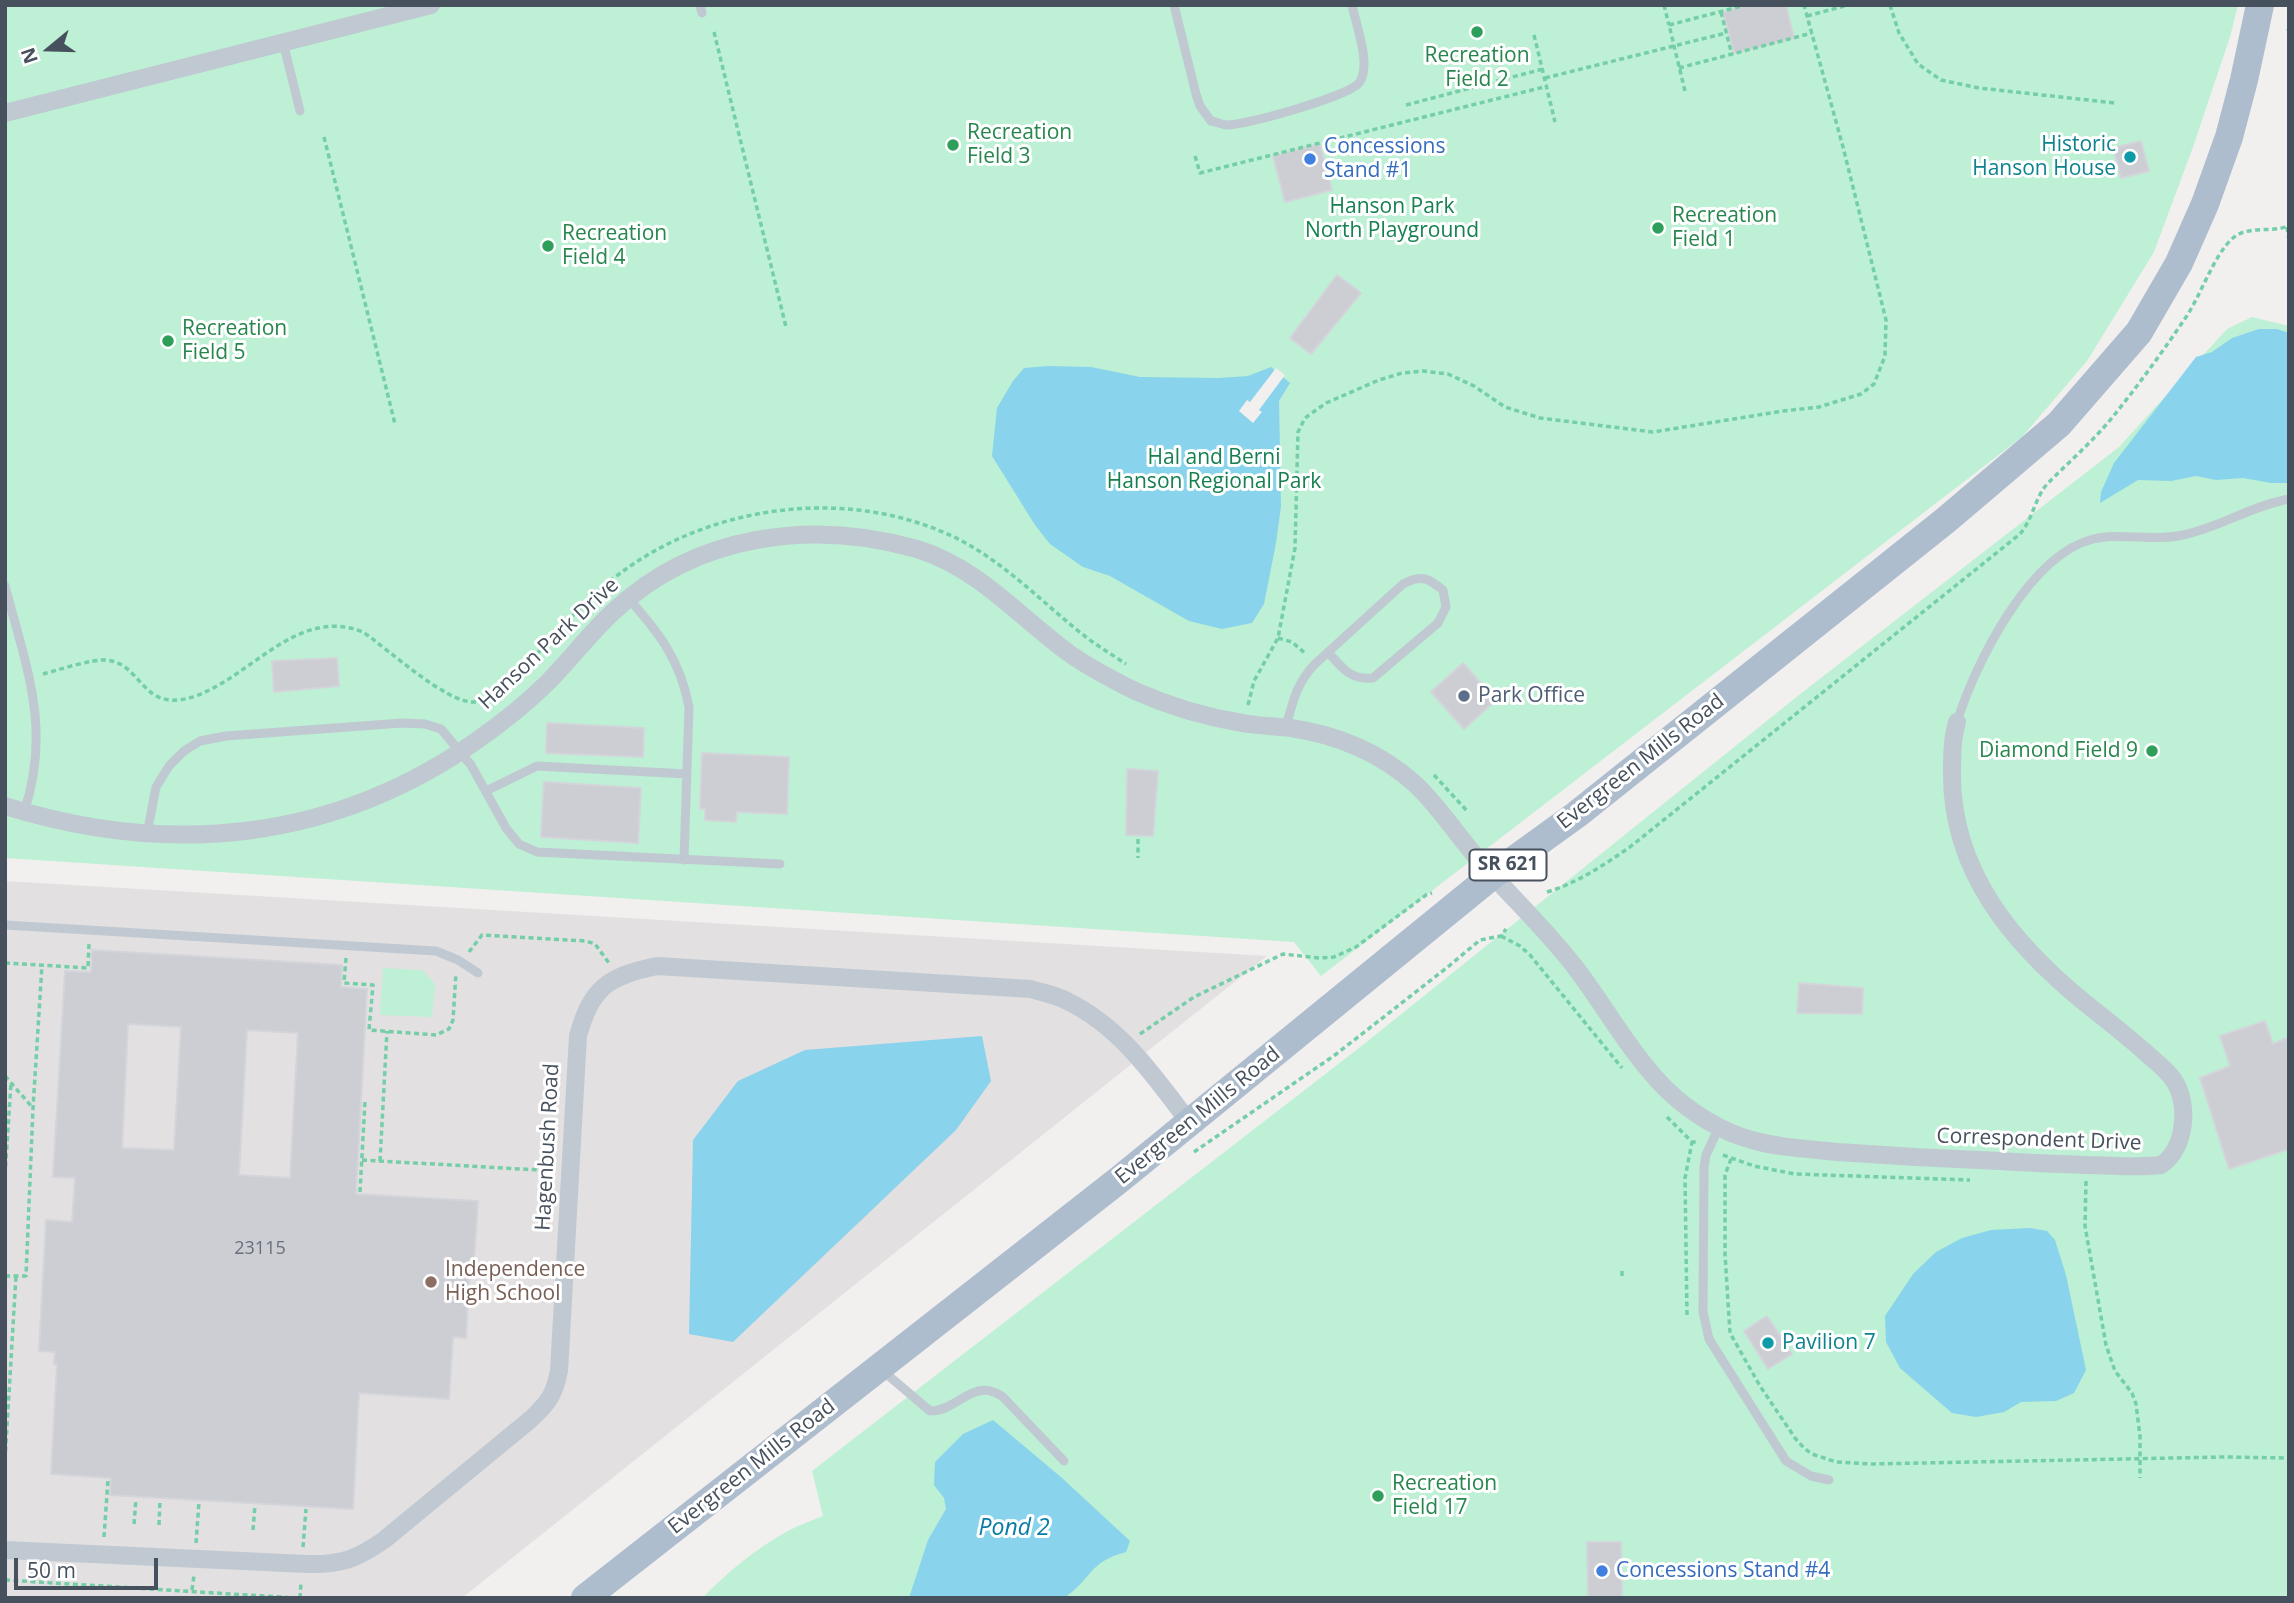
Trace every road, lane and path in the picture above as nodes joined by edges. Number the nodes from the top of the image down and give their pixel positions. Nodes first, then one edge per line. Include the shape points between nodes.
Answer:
1 (431, 5) edge
2 (1174, 5) edge
3 (1352, 5) edge
4 (1664, 5) edge
5 (1746, 5) edge
6 (1804, 5) edge
7 (1848, 5) edge
8 (1890, 5) edge
9 (2260, 5) edge
10 (1721, 12) junction
11 (1807, 16) junction
12 (1669, 25) junction
13 (714, 32) dead end
14 (1726, 33) junction
15 (1812, 33) junction
16 (1535, 34) dead end
17 (283, 42) junction
18 (1674, 47) junction
19 (1732, 55) junction
20 (1679, 68) junction
21 (1543, 69) junction
22 (1545, 78) junction
23 (1548, 86) junction
24 (1685, 91) dead end
25 (2115, 103) dead end
26 (1406, 105) dead end
27 (300, 111) dead end
28 (5, 113) edge
29 (1555, 122) dead end
30 (324, 137) dead end
31 (1195, 156) dead end
32 (2288, 227) edge
33 (2289, 241) edge
34 (786, 327) dead end
35 (395, 424) dead end
36 (2289, 499) edge
37 (5, 586) edge
38 (629, 599) junction
39 (1278, 638) junction
40 (1328, 652) junction
41 (1315, 664) junction
42 (1128, 665) dead end
43 (29, 677) junction
44 (1239, 704) dead end
45 (1248, 705) junction
46 (1288, 719) junction
47 (1957, 722) joint
48 (460, 751) junction
49 (1429, 771) dead end
50 (687, 774) junction
51 (486, 791) junction
52 (5, 806) edge
53 (24, 812) junction
54 (1468, 812) dead end
55 (147, 834) junction
56 (1138, 839) dead end
57 (1138, 858) dead end
58 (684, 860) junction
59 (780, 864) dead end
60 (1493, 875) junction
61 (1436, 892) dead end
62 (1547, 892) dead end
63 (5, 925) edge
64 (1506, 929) dead end
65 (90, 930) junction
66 (1501, 936) junction
67 (347, 946) junction
68 (461, 962) junction
69 (5, 963) edge
70 (609, 963) dead end
71 (42, 965) junction
72 (478, 973) dead end
73 (387, 1031) junction
74 (1140, 1034) dead end
75 (1624, 1071) dead end
76 (5, 1076) edge
77 (11, 1083) junction
78 (365, 1101) dead end
79 (33, 1108) junction
80 (1660, 1110) dead end
81 (1189, 1122) junction
82 (1719, 1126) junction
83 (1194, 1152) dead end
84 (1731, 1159) dead end
85 (362, 1160) junction
86 (380, 1161) junction
87 (2086, 1164) junction
88 (539, 1170) dead end
89 (5, 1175) edge
90 (360, 1192) dead end
91 (1622, 1271) dead end
92 (5, 1276) edge
93 (16, 1276) junction
94 (1622, 1277) dead end
95 (1687, 1315) dead end
96 (5, 1351) edge
97 (12, 1352) junction
98 (879, 1367) junction
99 (2289, 1458) edge
100 (2140, 1459) junction
101 (5, 1460) edge
102 (1064, 1461) dead end
103 (2140, 1478) dead end
104 (108, 1480) dead end
105 (1829, 1480) dead end
106 (136, 1499) dead end
107 (160, 1500) dead end
108 (255, 1505) dead end
109 (134, 1524) dead end
110 (159, 1525) dead end
111 (253, 1530) dead end
112 (5, 1550) edge
113 (102, 1555) junction
114 (5, 1580) edge
115 (296, 1598) edge
116 (585, 1598) edge

1 - 17 street
2 - 3 lane via 1200,106 1211,121 1227,125 1318,102 1359,83 1364,66
4 - 12 path
5 - 10 path
6 - 11 path
7 - 11 path
8 - 25 path via 1899,33 1918,64 1941,80
9 - 60 main road, Evergreen Mills Road / SR 621 via 2229,137 2179,263 2139,332 2084,396 2050,432 1946,520 1587,806
10 - 12 path
10 - 14 path
11 - 15 path
12 - 18 path
13 - 34 path
14 - 18 path
14 - 19 path
15 - 19 path
15 - 39 path via 1886,320 1885,356 1874,384 1861,394 1819,407 1653,432 1541,418 1505,407 1448,374 1402,373 1356,390 1316,410 1297,432 1295,548
16 - 21 path
17 - 27 lane
17 - 28 street
18 - 20 path
18 - 22 path
19 - 20 path
20 - 24 path
21 - 22 path
21 - 26 path
22 - 23 path
23 - 29 path
23 - 31 path via 1200,173
30 - 35 path
32 - 33 path
32 - 62 path via 2246,230 2233,238 2161,354 2110,420 2046,485 2020,534 1630,847 1595,870
36 - 47 lane via 2181,536 2099,538 2071,549 2046,567 2015,603 1982,662
37 - 43 lane
38 - 46 street, Hanson Park Drive via 696,558 735,544 801,533 873,540 920,550 966,572 1070,653 1132,689 1170,705 1244,724
38 - 48 street, Hanson Park Drive via 520,708
38 - 50 lane via 663,640 685,685 689,707
39 - 41 path via 1292,642
39 - 45 path via 1254,681
40 - 40 lane via 1402,584 1414,578 1430,579 1443,590 1446,607 1438,623 1373,678 1348,674
40 - 41 lane
41 - 46 lane via 1302,677
42 - 43 path via 1083,635 995,561 959,540 867,510 824,509 730,519 650,553 599,590 509,685 474,702 447,695 363,632 334,626 291,637 216,688 184,699 166,701 148,692 123,667 107,660
43 - 53 lane via 38,727
44 - 45 path
45 - 46 path
46 - 60 street, Hanson Park Drive via 1357,746 1414,783
47 - 87 street, Correspondent Drive via 1952,792 1960,840 1976,878 2012,934 2042,966 2164,1069 2180,1092 2182,1125 2172,1159 2151,1167
48 - 51 lane
48 - 55 street, Hanson Park Drive via 401,785 317,817 231,834
48 - 55 lane via 441,729 413,723 200,741 169,766 156,787
49 - 54 path
50 - 51 lane via 537,766
50 - 58 lane
51 - 58 lane via 519,844 537,852
52 - 53 street, Hanson Park Drive
53 - 55 street, Hanson Park Drive
56 - 57 path
58 - 59 lane
60 - 81 main road, Evergreen Mills Road / SR 621
60 - 82 street, Correspondent Drive via 1573,964 1658,1080 1672,1095
61 - 74 path via 1356,947 1334,957 1283,954 1194,997
63 - 65 lane
64 - 66 path
65 - 67 lane
65 - 71 path via 88,968
66 - 75 path via 1530,955
66 - 83 path via 1473,945 1335,1055
67 - 68 lane via 436,951
67 - 73 path via 344,984 373,985 369,1030
68 - 70 path via 482,935 586,941 595,944
68 - 72 lane
68 - 73 path via 456,970 449,1029 436,1035
69 - 71 path
71 - 79 path
73 - 86 path
76 - 77 path
77 - 79 path
77 - 89 path
78 - 85 path
79 - 93 path via 26,1276
80 - 95 path via 1695,1142 1685,1178
81 - 98 main road, Evergreen Mills Road / SR 621
81 - 113 street, Hagenbush Road via 1142,1059 1102,1022 1066,1000 1031,989 657,967 630,972 595,995 578,1036 558,1371 555,1391 546,1405 384,1540 346,1562
82 - 87 street, Correspondent Drive via 1746,1139 1787,1147 1918,1158
82 - 105 lane via 1704,1167 1704,1326 1786,1461 1811,1476
84 - 100 path via 1725,1175 1730,1333 1794,1438 1812,1454 1836,1462 1871,1464
85 - 86 path
85 - 90 path
86 - 88 path
87 - 100 path via 2085,1226 2106,1345 2115,1371 2136,1404
91 - 94 path
92 - 93 path
93 - 97 path
96 - 97 path
97 - 101 path
98 - 102 lane via 930,1411 942,1411 978,1390 992,1389
98 - 116 main road, Evergreen Mills Road / SR 621
99 - 100 path
100 - 103 path
104 - 113 path
106 - 109 path
107 - 110 path
108 - 111 path
112 - 113 street, Hagenbush Road
114 - 115 path

